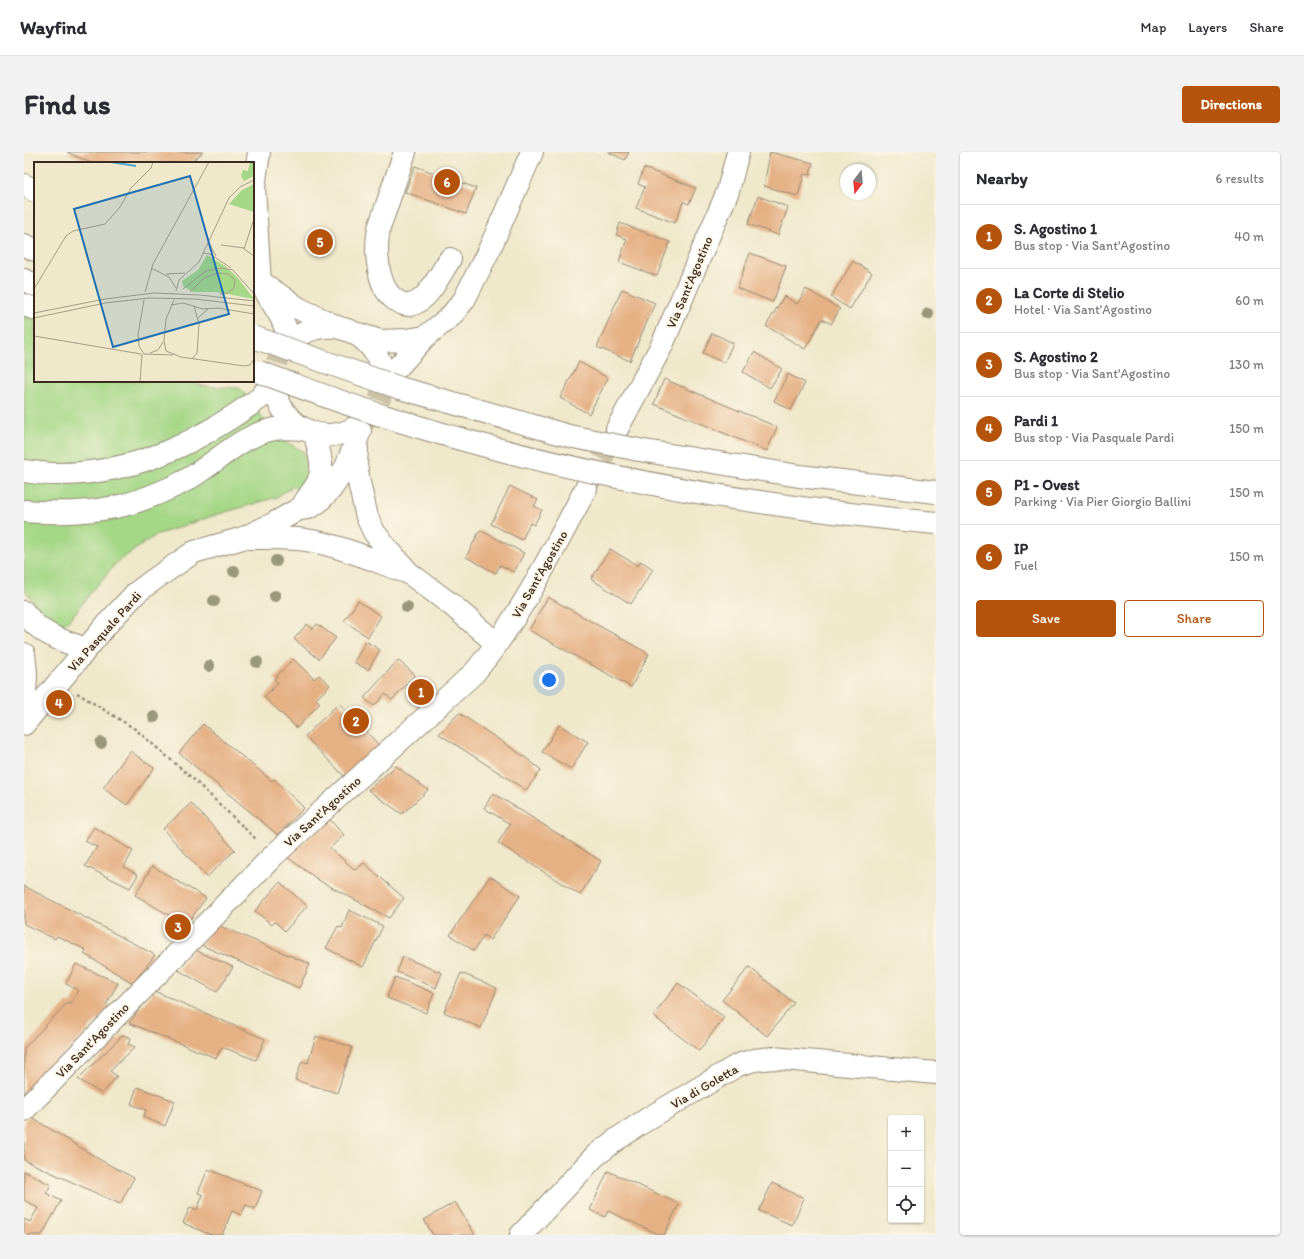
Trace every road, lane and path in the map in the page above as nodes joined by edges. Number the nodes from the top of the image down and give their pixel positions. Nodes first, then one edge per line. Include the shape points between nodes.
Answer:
1 (259, 152) edge
2 (405, 152) edge
3 (532, 152) edge
4 (738, 152) edge
5 (24, 186) edge
6 (254, 188) edge
7 (34, 191) edge
8 (24, 245) edge
9 (34, 250) edge
10 (450, 259) dead end
11 (257, 279) edge
12 (24, 280) edge
13 (34, 285) edge
14 (24, 305) edge
15 (34, 309) edge
16 (347, 330) junction
17 (254, 337) edge
18 (425, 337) junction
19 (255, 370) edge
20 (617, 429) tunnel mouth
21 (310, 432) junction
22 (359, 433) junction
23 (24, 471) edge
24 (586, 488) tunnel mouth
25 (936, 492) edge
26 (299, 509) junction
27 (24, 511) edge
28 (936, 523) edge
29 (243, 538) junction
30 (409, 573) junction
31 (24, 612) edge
32 (498, 644) junction
33 (86, 649) junction
34 (24, 654) edge
35 (74, 691) dead end
36 (24, 723) edge
37 (273, 856) junction
38 (936, 1073) edge
39 (24, 1110) edge
40 (520, 1235) edge

1 - 6 main road
2 - 10 main road via 379,228 377,259 384,284 395,300 404,305 413,305 428,292
3 - 18 main road via 468,293 450,317
4 - 20 main road, Via Sant'Agostino via 728,192 662,345
5 - 7 main road
6 - 11 main road
8 - 9 main road
11 - 16 main road via 298,308
11 - 16 main road via 294,339 311,329 322,327
12 - 13 main road
14 - 15 main road
16 - 18 main road via 380,341
16 - 18 main road via 369,344 389,366
17 - 25 main road, bridge via 400,388 569,436 799,476
19 - 28 main road, bridge via 386,417 554,462 737,498
21 - 22 main road via 334,435 351,431
21 - 23 main road via 290,420 270,394 211,431 147,460 127,466 76,473
21 - 26 main road, Via Pasquale Pardi via 322,467 318,483
21 - 27 main road via 277,428 255,434 194,476 147,498 104,510 57,513
22 - 26 main road, Via Pasquale Pardi via 346,467 331,489 317,503
22 - 30 main road, Via Pasquale Pardi via 356,465 367,517 374,532
24 - 32 main road, Via Sant'Agostino via 559,540
26 - 29 main road, Via Pasquale Pardi
29 - 30 main road, Via Pasquale Pardi via 310,541 347,550
29 - 33 main road, Via Pasquale Pardi via 194,552 157,578 136,593
30 - 32 main road, Via Pasquale Pardi
31 - 33 main road via 36,626 46,632
32 - 37 main road, Via Sant'Agostino via 474,673 448,698
33 - 36 main road, Via Pasquale Pardi
34 - 36 main road
35 - 37 path via 135,729 191,777
37 - 39 main road, Via Sant'Agostino
38 - 40 main road, Via di Goletta via 773,1058 738,1065 649,1118 600,1152

